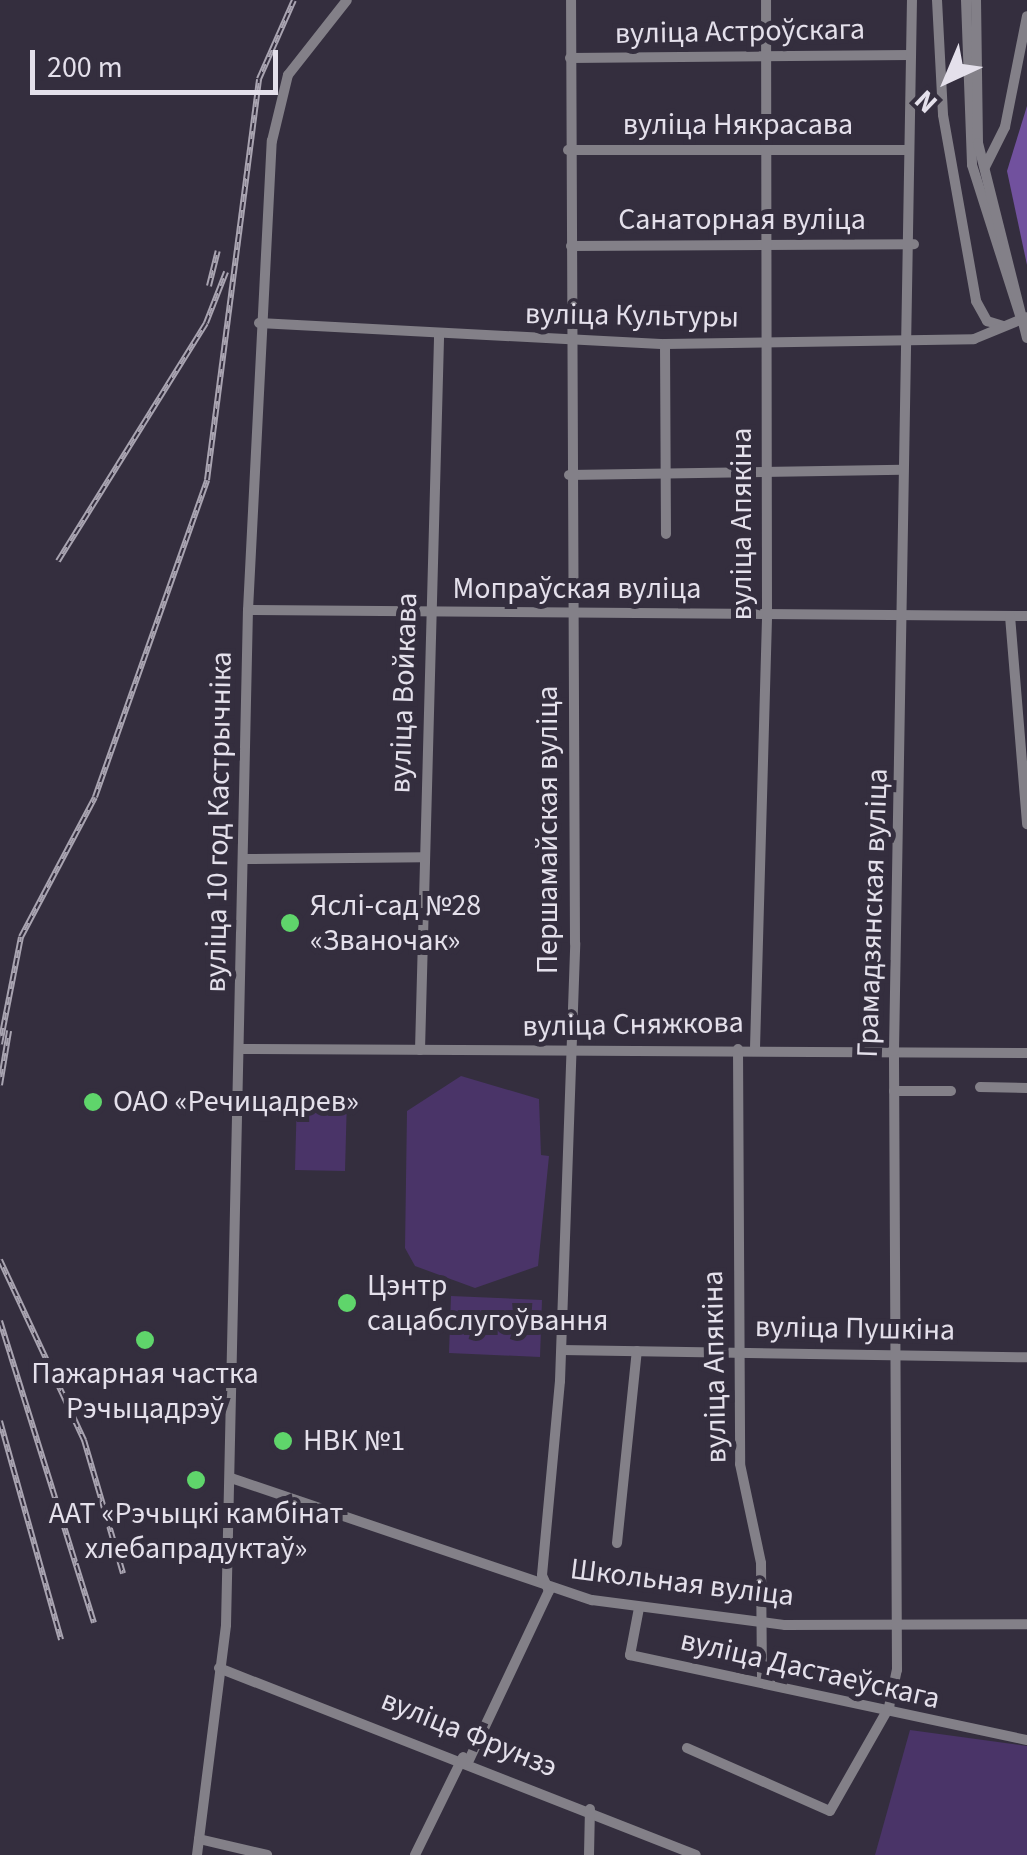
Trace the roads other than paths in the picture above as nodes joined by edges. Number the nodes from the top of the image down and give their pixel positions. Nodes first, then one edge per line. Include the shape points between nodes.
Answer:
1 (347, 0) edge
2 (571, 0) edge
3 (766, 0) edge
4 (912, 0) edge
5 (937, 0) edge
6 (966, 0) edge
7 (976, 0) edge
8 (1027, 16) edge
9 (910, 54) junction
10 (570, 58) junction
11 (766, 58) junction
12 (976, 126) junction
13 (1005, 127) junction
14 (568, 150) junction
15 (908, 150) junction
16 (766, 151) junction
17 (984, 172) junction
18 (914, 244) junction
19 (769, 245) junction
20 (571, 246) junction
21 (1024, 318) edge
22 (259, 322) junction
23 (1004, 326) junction
24 (438, 337) junction
25 (1027, 338) edge
26 (910, 341) junction
27 (570, 342) junction
28 (766, 342) junction
29 (665, 344) junction
30 (902, 470) junction
31 (667, 471) junction
32 (768, 471) junction
33 (570, 475) junction
34 (666, 534) dead end
35 (248, 610) junction
36 (767, 613) junction
37 (432, 614) junction
38 (902, 614) junction
39 (572, 615) junction
40 (1010, 616) junction
41 (1027, 616) edge
42 (1027, 824) edge
43 (424, 858) junction
44 (246, 859) junction
45 (755, 1048) junction
46 (239, 1049) junction
47 (738, 1049) junction
48 (420, 1050) junction
49 (894, 1051) junction
50 (567, 1052) junction
51 (1027, 1053) edge
52 (980, 1088) dead end
53 (1027, 1088) edge
54 (894, 1091) junction
55 (951, 1091) dead end
56 (562, 1350) junction
57 (637, 1351) junction
58 (740, 1352) junction
59 (896, 1355) junction
60 (1027, 1357) edge
61 (232, 1478) junction
62 (618, 1543) dead end
63 (549, 1591) junction
64 (639, 1608) junction
65 (896, 1621) junction
66 (766, 1623) junction
67 (1027, 1624) edge
68 (220, 1668) junction
69 (762, 1682) junction
70 (890, 1707) junction
71 (1027, 1740) edge
72 (686, 1748) dead end
73 (466, 1759) junction
74 (590, 1809) junction
75 (199, 1840) junction
76 (196, 1855) edge
77 (267, 1855) edge
78 (415, 1855) edge
79 (589, 1855) edge
80 (696, 1855) edge

1 - 22 street, вуліца 10 год Кастрычніка via 306,46 278,102
2 - 10 street, Першамайская вуліца
3 - 11 street, вуліца Апякіна
4 - 9 street, Грамадзянская вуліца
5 - 23 street via 943,114 976,301 987,321
6 - 21 street via 972,166
7 - 12 street
8 - 13 street
9 - 11 street, вуліца Астроўскага
9 - 15 street, Грамадзянская вуліца
10 - 11 street, вуліца Астроўскага
10 - 14 street, Першамайская вуліца
11 - 16 street, вуліца Апякіна
12 - 13 street via 996,134
12 - 17 street
13 - 17 street
14 - 16 street, вуліца Някрасава
14 - 20 street, Першамайская вуліца
15 - 16 street, вуліца Някрасава
15 - 18 street, Грамадзянская вуліца
16 - 19 street, вуліца Апякіна
17 - 21 street
18 - 19 street, Санаторная вуліца
18 - 26 street, Грамадзянская вуліца
19 - 20 street, Санаторная вуліца
19 - 28 street, вуліца Апякіна
20 - 27 street, Першамайская вуліца
21 - 23 street, вуліца Культуры
21 - 25 street
22 - 24 street, вуліца Культуры
22 - 35 street, вуліца 10 год Кастрычніка
23 - 26 street, вуліца Культуры via 974,339
24 - 27 street, вуліца Культуры
24 - 37 street, вуліца Войкава
26 - 28 street, вуліца Культуры
26 - 30 street, Грамадзянская вуліца
27 - 29 street, вуліца Культуры
27 - 33 street, Першамайская вуліца
28 - 29 street, вуліца Культуры
28 - 32 street, вуліца Апякіна
29 - 31 street
30 - 32 street
30 - 38 street, Грамадзянская вуліца
31 - 32 street
31 - 33 street
31 - 34 street
32 - 36 street, вуліца Апякіна
33 - 39 street, Першамайская вуліца
35 - 37 street, Мопраўская вуліца
35 - 44 street, вуліца 10 год Кастрычніка
36 - 38 street, Мопраўская вуліца
36 - 39 street, Мопраўская вуліца
36 - 45 street, вуліца Апякіна
37 - 39 street, Мопраўская вуліца
37 - 43 street, вуліца Войкава
38 - 40 street, Мопраўская вуліца
38 - 49 street, Грамадзянская вуліца
39 - 50 street, Першамайская вуліца
40 - 41 street, Мопраўская вуліца
40 - 42 street
43 - 44 street
43 - 48 street, вуліца Войкава
44 - 46 street, вуліца 10 год Кастрычніка
45 - 47 street, вуліца Сняжкова
45 - 49 street, вуліца Сняжкова
46 - 48 street, вуліца Сняжкова
46 - 61 street, вуліца 10 год Кастрычніка
47 - 50 street, вуліца Сняжкова
47 - 58 street, вуліца Апякіна
48 - 50 street, вуліца Сняжкова
49 - 51 street, вуліца Сняжкова
49 - 54 street, Грамадзянская вуліца
50 - 56 street, Першамайская вуліца
52 - 53 street
54 - 55 street
54 - 59 street, Грамадзянская вуліца
56 - 57 street, вуліца Пушкіна
56 - 63 street, Першамайская вуліца via 542,1575
57 - 58 street, вуліца Пушкіна
57 - 62 street
58 - 59 street, вуліца Пушкіна
58 - 66 street, вуліца Апякіна via 740,1464
59 - 60 street, вуліца Пушкіна
59 - 65 street, Грамадзянская вуліца
61 - 63 street, Школьная вуліца
61 - 68 street, вуліца 10 год Кастрычніка
63 - 64 street, Школьная вуліца
63 - 73 street
64 - 66 street, Школьная вуліца
64 - 69 street, вуліца Дастаеўскага via 630,1655
65 - 66 street, Школьная вуліца
65 - 67 street, Школьная вуліца
65 - 70 street, Грамадзянская вуліца
66 - 69 street, вуліца Апякіна
68 - 73 street, вуліца Фрунзэ
68 - 75 street, вуліца 10 год Кастрычніка
69 - 70 street, вуліца Дастаеўскага
70 - 71 street, вуліца Дастаеўскага via 908,1719
70 - 72 street, Грамадзянская вуліца via 830,1811
73 - 74 street, вуліца Фрунзэ
73 - 78 street
74 - 79 street
74 - 80 street, вуліца Фрунзэ
75 - 76 street, вуліца 10 год Кастрычніка
75 - 77 street

